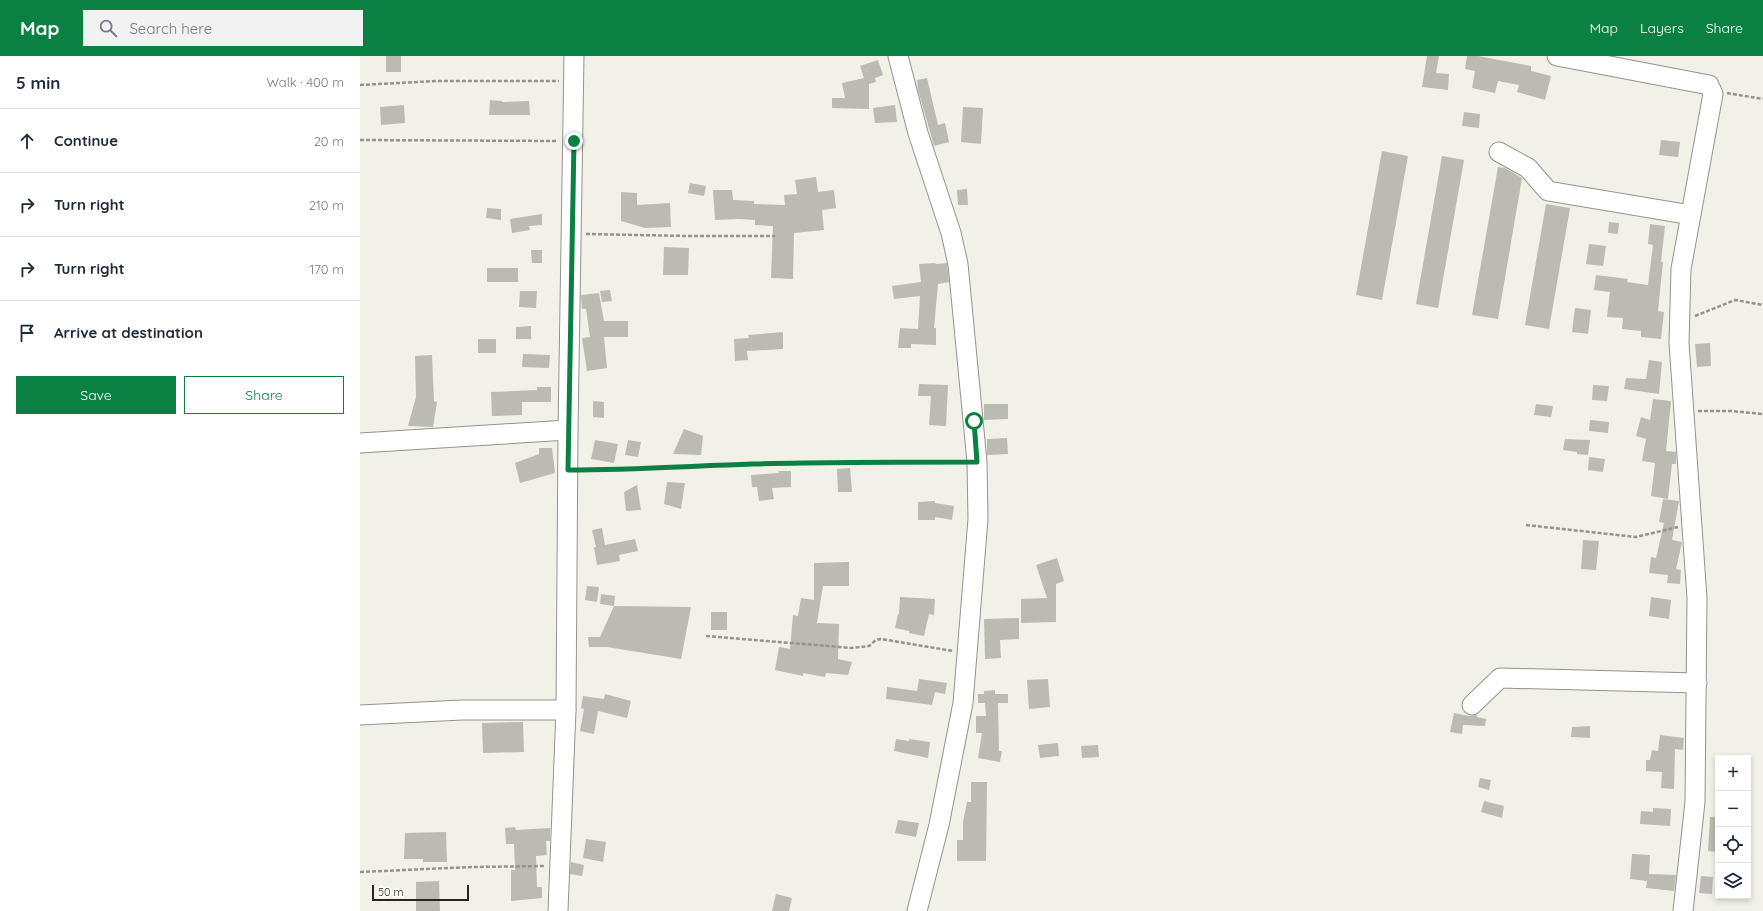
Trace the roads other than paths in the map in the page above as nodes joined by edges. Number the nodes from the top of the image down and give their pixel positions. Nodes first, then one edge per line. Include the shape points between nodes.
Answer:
1 (574, 56) edge
2 (898, 56) edge
3 (1557, 56) edge
4 (1499, 152) dead end
5 (1691, 215) junction
6 (568, 430) junction
7 (360, 443) edge
8 (1697, 683) junction
9 (1472, 705) dead end
10 (566, 710) junction
11 (360, 715) edge
12 (558, 911) edge
13 (916, 911) edge
14 (1683, 911) edge

1 - 6 street
2 - 13 street via 918,134 951,233 958,264 977,462 978,519 962,710 939,826
3 - 5 street via 1709,85 1713,94
4 - 5 street via 1528,168 1548,191
5 - 8 street via 1681,269 1679,343 1697,598
6 - 7 street
6 - 10 street
8 - 9 street via 1500,678
8 - 14 street via 1695,802
10 - 11 street via 462,710
10 - 12 street

